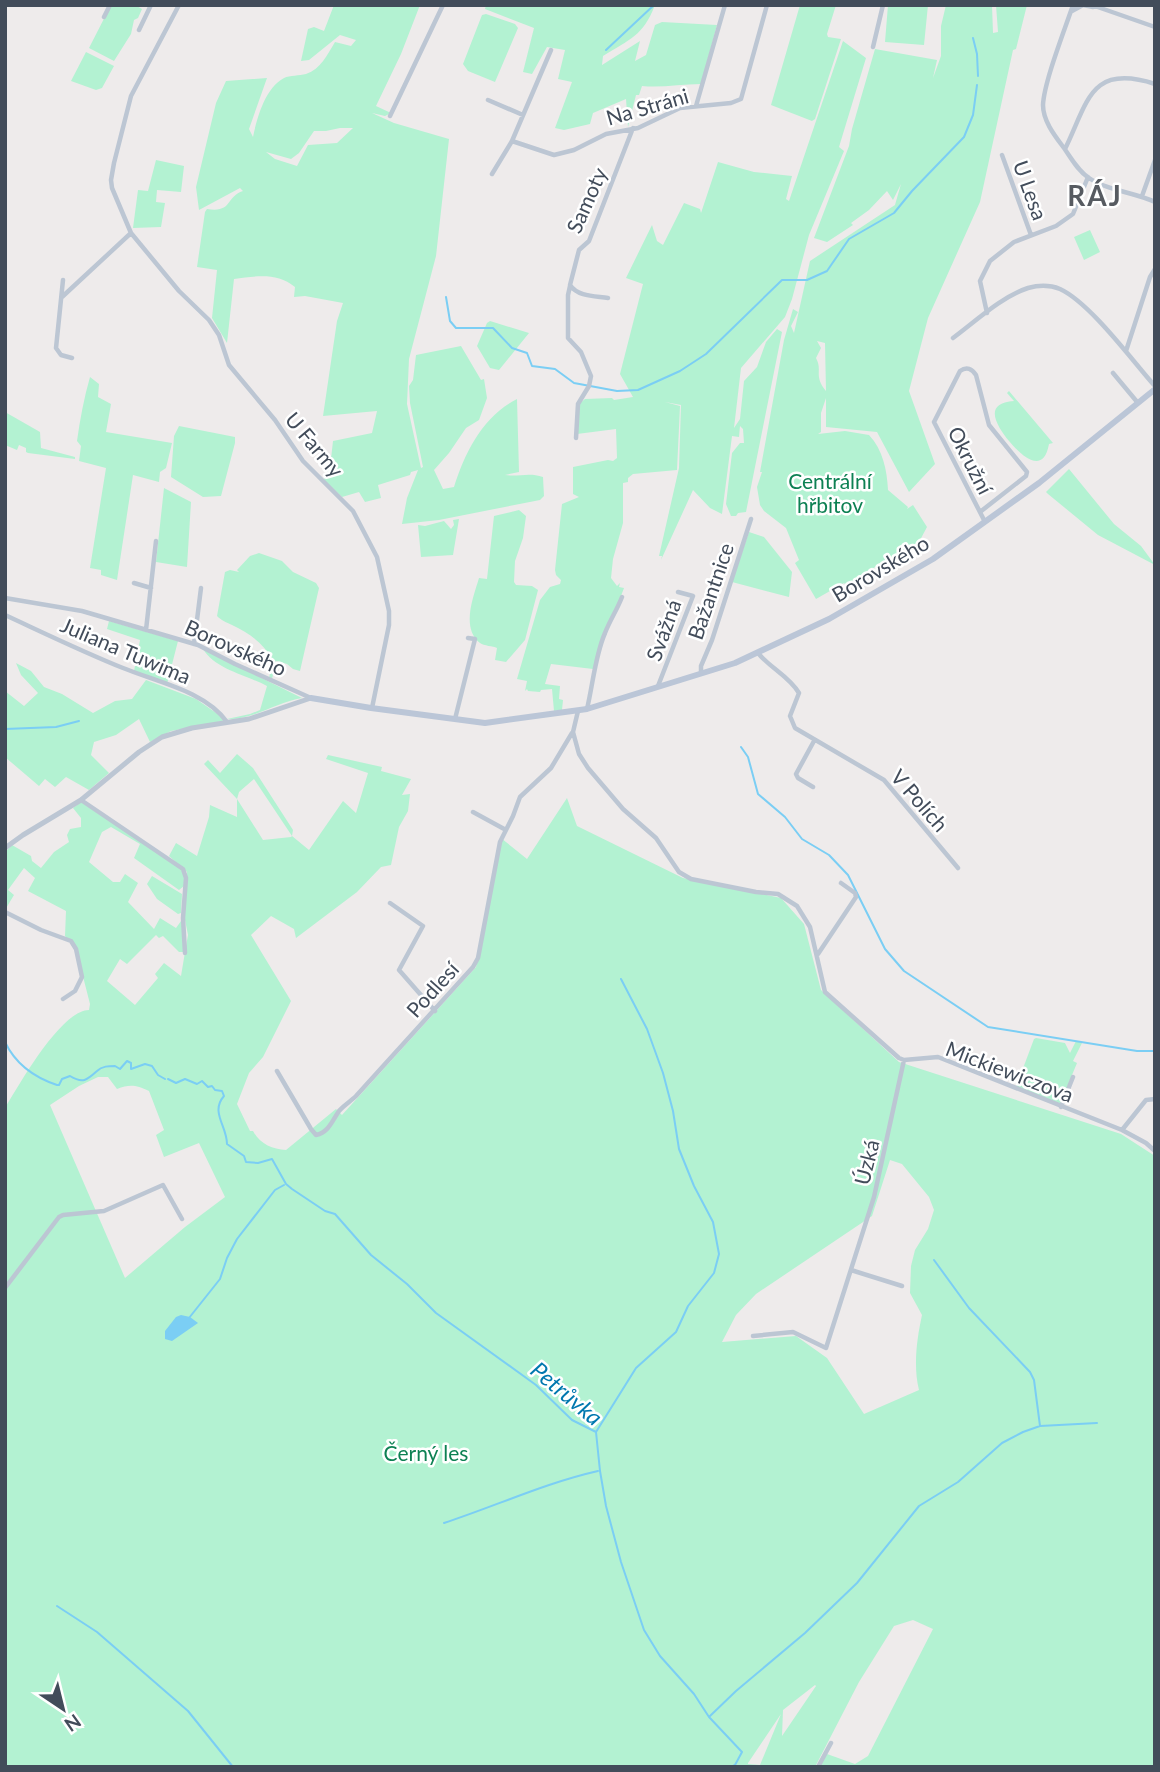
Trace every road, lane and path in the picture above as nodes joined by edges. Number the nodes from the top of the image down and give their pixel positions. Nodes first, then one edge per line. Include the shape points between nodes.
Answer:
1 (110, 5) edge
2 (151, 5) edge
3 (179, 5) edge
4 (443, 5) edge
5 (725, 5) edge
6 (767, 5) edge
7 (883, 5) edge
8 (1093, 6) edge
9 (1072, 8) edge
10 (104, 17) dead end
11 (1155, 27) edge
12 (139, 30) dead end
13 (873, 47) dead end
14 (551, 50) dead end
15 (1155, 84) edge
16 (488, 100) dead end
17 (696, 106) junction
18 (523, 115) junction
19 (390, 116) dead end
20 (633, 128) junction
21 (512, 141) junction
22 (1065, 150) junction
23 (1002, 156) dead end
24 (1155, 160) edge
25 (492, 174) dead end
26 (1088, 177) junction
27 (1142, 196) junction
28 (1155, 202) edge
29 (131, 233) junction
30 (1031, 235) junction
31 (1155, 269) edge
32 (63, 280) dead end
33 (570, 285) junction
34 (62, 297) junction
35 (608, 298) dead end
36 (987, 313) junction
37 (953, 338) dead end
38 (1126, 351) junction
39 (72, 358) dead end
40 (1113, 373) dead end
41 (1154, 387) edge
42 (1138, 403) junction
43 (576, 438) dead end
44 (980, 512) junction
45 (751, 519) dead end
46 (986, 523) junction
47 (156, 541) dead end
48 (134, 583) dead end
49 (150, 588) junction
50 (201, 588) dead end
51 (678, 592) dead end
52 (622, 597) dead end
53 (5, 598) edge
54 (5, 615) edge
55 (146, 630) junction
56 (468, 638) dead end
57 (194, 644) junction
58 (758, 653) junction
59 (701, 673) junction
60 (658, 687) junction
61 (300, 697) junction
62 (310, 698) joint
63 (372, 708) junction
64 (587, 709) junction
65 (578, 711) junction
66 (455, 720) junction
67 (228, 723) junction
68 (573, 732) junction
69 (814, 741) junction
70 (813, 787) dead end
71 (80, 800) junction
72 (473, 812) dead end
73 (506, 830) junction
74 (7, 843) edge
75 (958, 868) dead end
76 (841, 883) dead end
77 (390, 903) dead end
78 (5, 912) edge
79 (185, 954) dead end
80 (818, 955) junction
81 (62, 999) dead end
82 (435, 1011) junction
83 (904, 1060) junction
84 (276, 1071) dead end
85 (1073, 1077) dead end
86 (1155, 1100) edge
87 (1060, 1107) junction
88 (1122, 1130) junction
89 (1155, 1151) edge
90 (182, 1219) dead end
91 (851, 1270) junction
92 (902, 1286) dead end
93 (5, 1289) edge
94 (753, 1336) dead end
95 (831, 1743) dead end
96 (818, 1767) edge

1 - 10 street
2 - 12 street
3 - 29 street, U Farmy via 131,96 114,163 112,188
4 - 19 street
5 - 17 street
6 - 17 street, Na Stráni via 741,99
7 - 13 street
8 - 9 street
8 - 11 street
9 - 22 street, U Lesa via 1043,104
14 - 18 street
15 - 22 street via 1118,76 1098,87 1077,117
16 - 18 street
17 - 20 street, Na Stráni
18 - 21 street
20 - 21 street, Na Stráni via 554,155
20 - 33 street, Samoty via 589,241 579,250
21 - 25 street
22 - 26 street, U Lesa
23 - 30 street, U Lesa
24 - 27 street
26 - 27 street
26 - 30 street, U Lesa via 1073,214
27 - 28 street
29 - 34 street
29 - 63 street, U Farmy via 209,320 229,365 303,461 353,511 367,537 377,557 390,611
30 - 36 street, U Lesa via 1000,252 983,273 981,292
31 - 38 street
32 - 34 street
33 - 35 street via 582,295
33 - 43 street, Samoty via 568,338 581,352 591,376 578,404
34 - 39 street via 56,348
36 - 37 street
36 - 38 street via 1030,287 1058,288
38 - 41 street
40 - 42 street
41 - 42 main road, Borovského
42 - 46 main road, Borovského
44 - 44 street, Okružní via 935,424 965,368 976,375 989,425 1026,470 1026,476
44 - 46 street, Okružní
45 - 59 street, Bažantnice
46 - 58 main road, Borovského via 879,591
47 - 49 street
48 - 49 street
49 - 55 street
50 - 57 street
51 - 60 street, Svážná via 693,596
52 - 64 street via 600,649
53 - 55 street, Borovského via 82,611
54 - 67 street, Juliana Tuwima via 196,696
55 - 57 street, Borovského
56 - 66 street via 475,639
57 - 61 street, Borovského
58 - 59 main road, Borovského
58 - 69 street, V Polích via 794,685 799,693 790,716 792,723
59 - 60 main road, Borovského
60 - 64 main road, Borovského
61 - 62 street
61 - 67 street via 292,704
62 - 63 main road, Borovského
63 - 66 main road, Borovského
64 - 65 main road, Borovského
65 - 66 main road, Borovského via 485,723
65 - 68 street
67 - 71 street via 162,737
68 - 73 street, Podlesí via 551,768 520,797
68 - 80 street via 588,768 656,838 679,872 691,879 784,896 802,912
69 - 70 street via 796,774
69 - 75 street, V Polích via 884,780
71 - 74 street
71 - 79 street via 183,869
72 - 73 street
73 - 82 street, Podlesí via 478,958
76 - 80 street via 856,897
77 - 82 street via 423,926 399,970
78 - 81 street via 71,941 82,977 75,991
80 - 83 street via 825,992
82 - 84 street, Podlesí via 319,1135
83 - 87 street, Mickiewiczova via 937,1057
83 - 91 street, Úzká via 883,1162
85 - 87 street
86 - 88 street via 1146,1100
87 - 88 street, Mickiewiczova
88 - 89 street, Mickiewiczova
90 - 93 street via 163,1185 104,1211 63,1214
91 - 92 street
91 - 94 street, Úzká via 826,1348 793,1332
95 - 96 street

